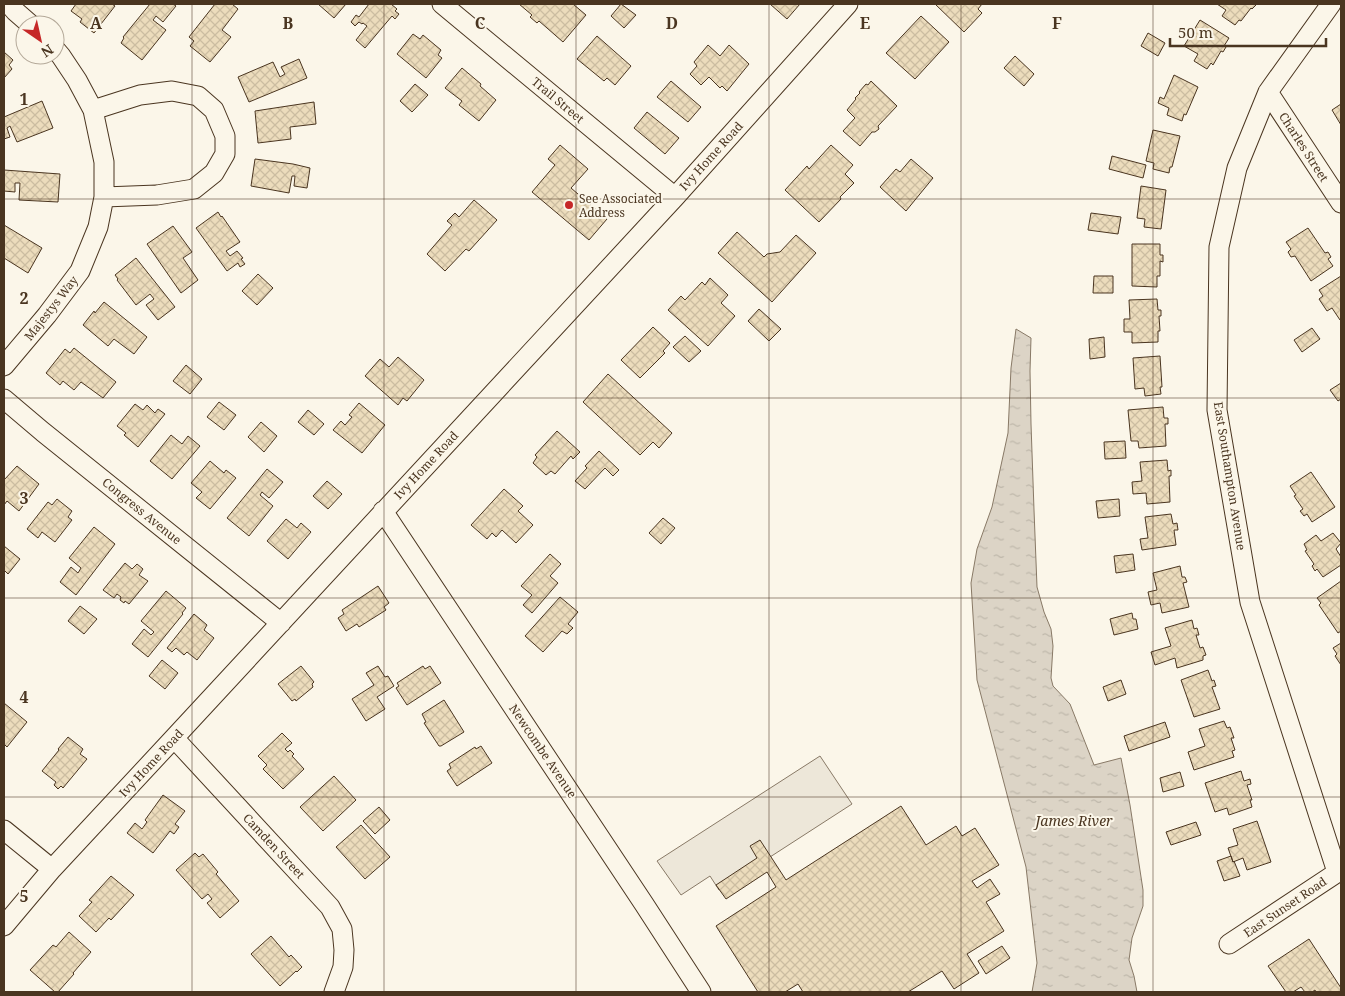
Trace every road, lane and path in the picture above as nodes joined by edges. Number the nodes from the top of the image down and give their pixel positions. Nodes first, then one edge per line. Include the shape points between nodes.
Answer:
1 (9, 4) edge
2 (442, 4) edge
3 (848, 4) edge
4 (1331, 4) edge
5 (20, 15) edge
6 (65, 62) edge
7 (1268, 92) junction
8 (93, 110) junction
9 (104, 197) junction
10 (675, 197) junction
11 (1341, 203) edge
12 (4, 366) edge
13 (4, 399) edge
14 (383, 512) junction
15 (281, 623) junction
16 (174, 738) junction
17 (4, 830) edge
18 (52, 869) junction
19 (1339, 871) edge
20 (4, 926) edge
21 (1228, 944) dead end
22 (334, 992) edge
23 (701, 992) edge

1 - 5 street
2 - 10 street, Trail Street
3 - 10 street, Ivy Home Road
4 - 7 street, East Southampton Avenue
6 - 8 street, Majestys Way
7 - 11 street, Charles Street
7 - 19 street, East Southampton Avenue via 1237,168 1219,247 1217,410 1250,602
8 - 9 street, Majestys Way via 104,162
8 - 9 street via 140,95 172,91 198,96 214,110 225,136 225,154 214,173 194,189 157,195
9 - 12 street, Majestys Way via 98,227 80,271
10 - 14 street, Ivy Home Road
13 - 15 street, Congress Avenue
14 - 15 street, Ivy Home Road
14 - 23 street, Newcombe Avenue
15 - 16 street, Ivy Home Road
16 - 18 street, Ivy Home Road
16 - 22 street, Camden Street via 330,907 342,928 344,950 343,967
17 - 18 street
18 - 20 street, Ivy Home Road
19 - 21 street, East Sunset Road

